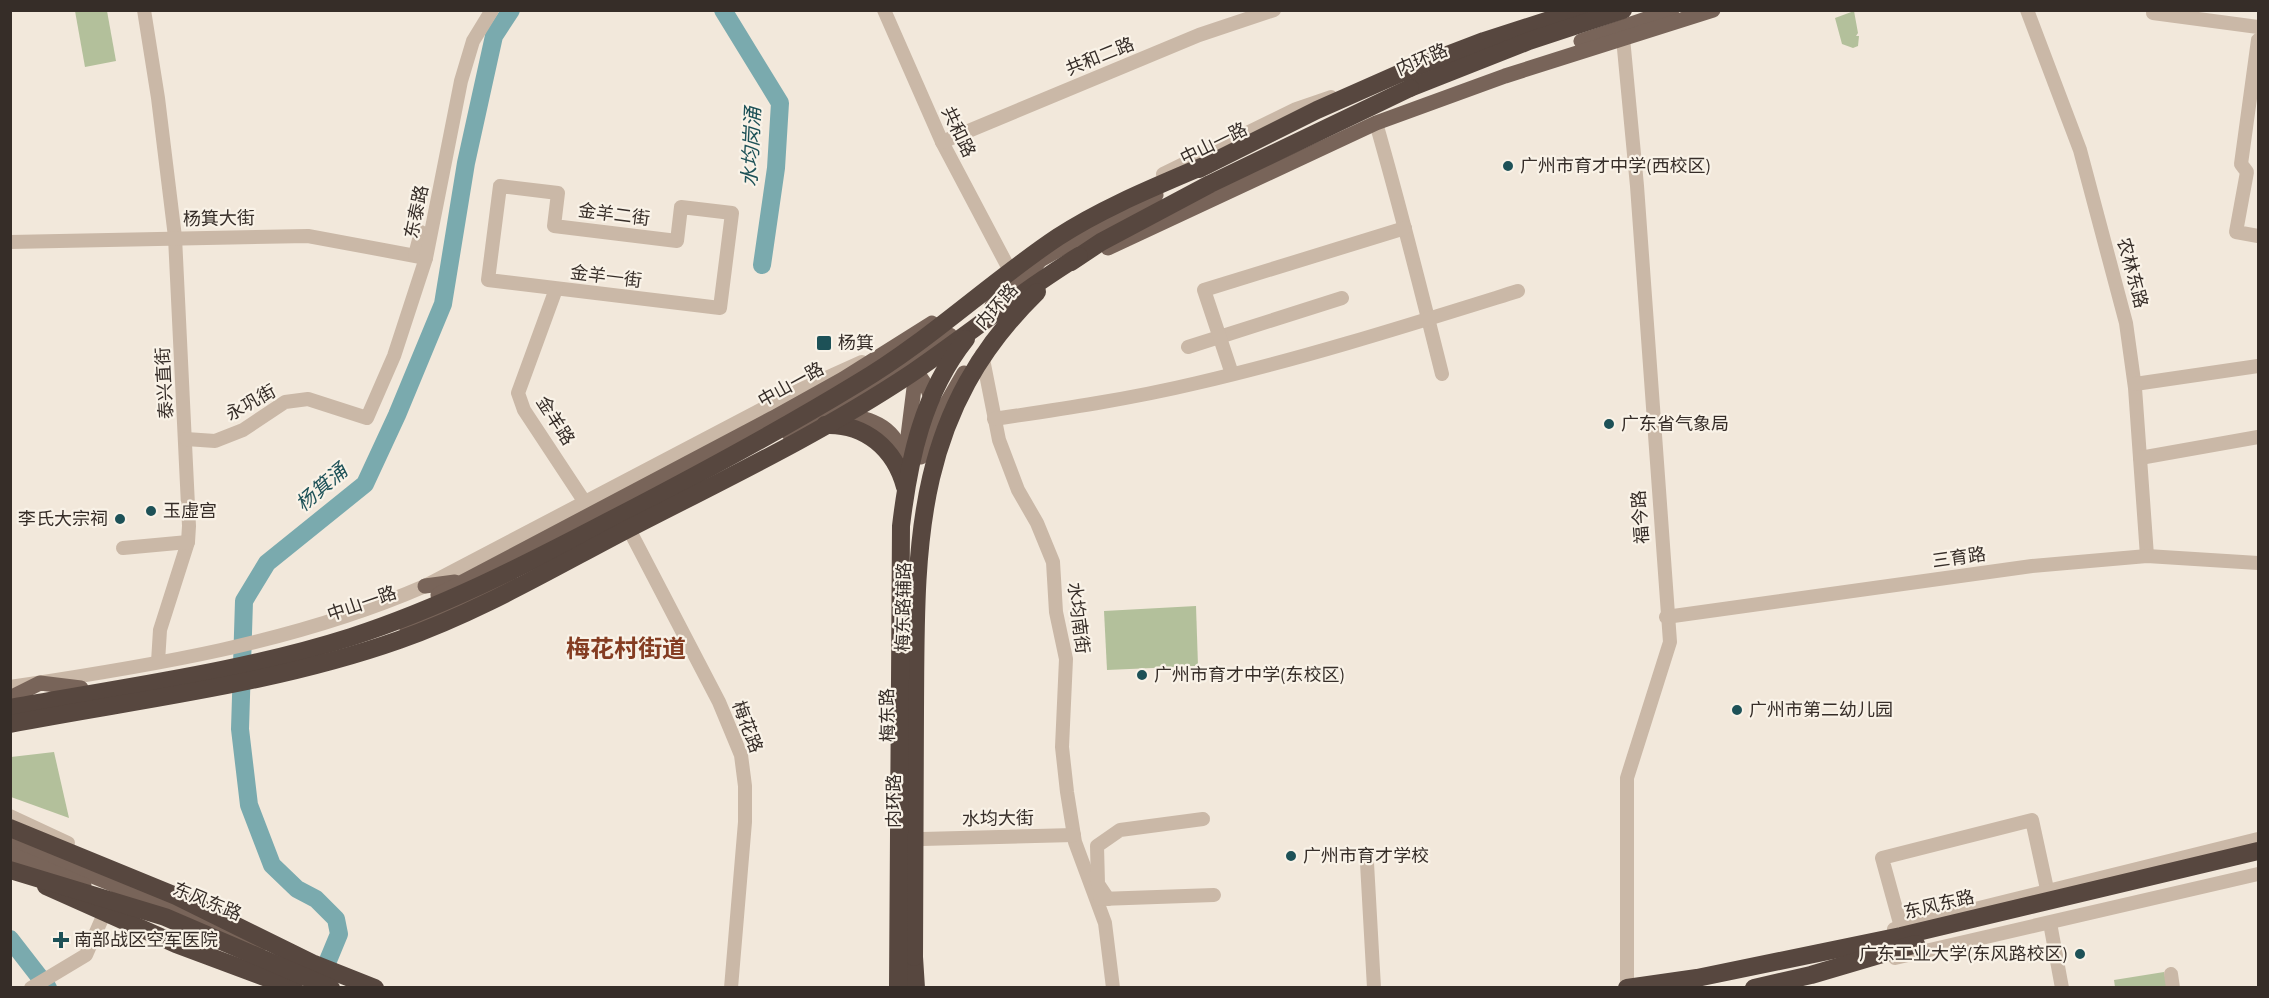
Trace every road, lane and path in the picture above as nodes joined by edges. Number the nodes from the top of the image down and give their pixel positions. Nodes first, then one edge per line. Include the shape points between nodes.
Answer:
1 (144, 10) edge
2 (492, 10) edge
3 (884, 10) edge
4 (1274, 10) edge
5 (1580, 10) edge
6 (1595, 10) edge
7 (1623, 10) edge
8 (1672, 10) edge
9 (1713, 10) edge
10 (2027, 10) edge
11 (2153, 13) dead end
12 (2259, 27) edge
13 (1623, 38) junction
14 (2259, 40) edge
15 (1363, 95) junction
16 (2255, 95) edge
17 (1406, 112) junction
18 (1376, 123) junction
19 (942, 142) junction
20 (1208, 164) junction
21 (2253, 173) edge
22 (500, 186) joint
23 (1165, 190) junction
24 (1119, 197) junction
25 (732, 213) joint
26 (1406, 228) junction
27 (421, 232) dead end
28 (2259, 236) edge
29 (175, 237) junction
30 (10, 242) edge
31 (421, 256) junction
32 (1079, 256) junction
33 (1042, 259) junction
34 (1007, 265) junction
35 (1030, 288) junction
36 (556, 289) junction
37 (986, 291) junction
38 (1518, 291) dead end
39 (1342, 298) dead end
40 (980, 317) dead end
41 (1428, 319) junction
42 (953, 333) dead end
43 (1220, 337) junction
44 (1188, 347) dead end
45 (981, 350) junction
46 (879, 356) junction
47 (2259, 366) edge
48 (913, 369) junction
49 (1232, 374) junction
50 (1442, 374) dead end
51 (2135, 384) junction
52 (367, 418) joint
53 (994, 419) junction
54 (813, 421) junction
55 (875, 422) junction
56 (2259, 436) edge
57 (186, 440) junction
58 (925, 444) junction
59 (2140, 458) junction
60 (728, 460) junction
61 (904, 463) junction
62 (663, 476) junction
63 (584, 501) junction
64 (638, 513) junction
65 (570, 525) junction
66 (608, 529) junction
67 (632, 535) junction
68 (590, 539) junction
69 (188, 542) junction
70 (123, 548) dead end
71 (2147, 556) junction
72 (2259, 562) edge
73 (467, 581) junction
74 (425, 586) junction
75 (466, 602) junction
76 (1666, 617) junction
77 (448, 627) junction
78 (916, 647) junction
79 (242, 658) junction
80 (900, 659) junction
81 (158, 662) junction
82 (40, 683) junction
83 (10, 687) edge
84 (81, 688) junction
85 (10, 699) edge
86 (68, 702) junction
87 (10, 710) edge
88 (71, 719) junction
89 (10, 724) edge
90 (915, 724) junction
91 (10, 730) edge
92 (10, 816) edge
93 (1203, 819) dead end
94 (10, 828) edge
95 (1074, 835) junction
96 (922, 839) junction
97 (10, 842) edge
98 (2258, 842) edge
99 (16, 859) edge
100 (2259, 861) edge
101 (1367, 863) dead end
102 (2259, 874) edge
103 (10, 878) edge
104 (142, 881) junction
105 (2123, 888) junction
106 (2047, 889) junction
107 (1214, 895) dead end
108 (1101, 899) junction
109 (84, 904) junction
110 (104, 914) junction
111 (2050, 923) junction
112 (1901, 927) junction
113 (1807, 953) junction
114 (312, 963) junction
115 (1811, 975) junction
116 (32, 987) edge
117 (294, 987) edge
118 (304, 987) edge
119 (331, 987) edge
120 (375, 987) edge
121 (731, 987) edge
122 (891, 987) edge
123 (898, 987) edge
124 (904, 987) edge
125 (914, 987) edge
126 (923, 987) edge
127 (1113, 987) edge
128 (1374, 987) edge
129 (1627, 987) edge
130 (1754, 987) edge
131 (2062, 987) edge

1 - 29 street, 泰兴直街
2 - 31 street, 东泰路 via 473,41 461,81
3 - 19 street, 共和路
4 - 19 street, 共和二路 via 1199,35
5 - 20 highway, 内环路, bridge via 1403,72
6 - 15 main road, 中山一路 via 1495,42
7 - 32 highway, 内环路, bridge via 1410,87 1210,184
8 - 17 main road via 1499,70
9 - 13 main road
10 - 51 street, 农林东路 via 2080,150 2126,323
11 - 12 street
13 - 17 main road
13 - 76 street, 福今路 via 1637,186
14 - 16 street
15 - 23 main road, 中山一路
15 - 24 street via 1310,103
16 - 21 street via 2241,164
17 - 18 main road
18 - 26 street
18 - 35 main road
19 - 34 street, 共和路
20 - 60 highway, bridge via 1067,231 904,354
20 - 123 highway, 内环路, bridge via 1083,234 1019,280 962,345 927,407 909,467 900,546
21 - 28 street via 2236,232
22 - 25 street, 金羊二街 via 558,193 554,226 565,228 677,241 681,207
22 - 36 street, 金羊一街 via 488,280
23 - 24 street
23 - 33 main road, 中山一路
24 - 34 street
25 - 36 street, 金羊一街 via 720,308
26 - 41 street
26 - 43 street via 1204,290
27 - 31 street
29 - 30 street, 杨箕大街
29 - 31 street, 杨箕大街 via 308,236
29 - 57 street, 泰兴直街
31 - 52 street, 东泰路 via 394,356
32 - 78 highway, 内环路, bridge via 1000,333 973,373 945,432 931,473 920,531
32 - 89 highway, bridge via 910,374 824,427 434,627 372,650 301,669
33 - 37 main road, 中山一路
33 - 48 main road via 1011,290
34 - 37 street
35 - 40 main road
35 - 45 main road
36 - 63 street, 金羊路 via 518,393 524,410
37 - 46 main road, 中山一路
38 - 41 street
39 - 43 street
41 - 49 street
41 - 50 street
42 - 48 main road, 中山一路
43 - 44 street
43 - 49 street
45 - 53 street, 水均南街
45 - 58 main road via 948,399
46 - 48 main road via 901,359
46 - 62 main road, 中山一路
46 - 63 street via 791,394
47 - 51 street
48 - 54 main road, 中山一路
48 - 58 main road via 929,389 933,404
48 - 61 main road, 梅东路
49 - 53 street via 1100,403
51 - 59 street, 农林东路
52 - 57 street, 永巩街 via 308,399 285,402 243,430 215,441
53 - 95 street, 水均南街 via 1018,490 1053,562 1056,612 1066,659 1062,747
54 - 55 main road via 852,416
54 - 64 main road, 中山一路
55 - 61 main road via 895,438
55 - 67 street via 840,426
56 - 59 street
57 - 69 street, 泰兴直街
58 - 90 main road, 梅东路 via 909,515
59 - 71 street, 农林东路
60 - 78 highway, bridge via 790,431 818,425 854,428 882,446 902,477 906,496
60 - 87 highway, bridge via 513,571 394,622 267,658
61 - 80 main road, 梅东路
62 - 64 street
62 - 65 main road, 中山一路
63 - 74 street
64 - 66 main road, 中山一路
64 - 67 street
65 - 66 street
65 - 73 main road, 中山一路
66 - 67 street
66 - 68 main road, 中山一路
67 - 68 main road
67 - 77 street
67 - 121 street, 梅花路 via 719,702 741,755 745,829
68 - 75 main road, 中山一路
69 - 70 street
69 - 81 street, 泰兴直街 via 160,630
71 - 72 street, 三育路
71 - 76 street, 三育路 via 2032,566
73 - 74 main road
73 - 79 main road, 中山一路 via 363,625
74 - 79 street
75 - 77 main road
75 - 79 main road, 中山一路 via 360,642
76 - 129 street, 福今路 via 1670,642 1627,778
77 - 88 street via 356,661 234,690
78 - 125 highway, 内环路, bridge
79 - 81 street
79 - 84 main road, 中山一路
79 - 86 main road, 中山一路
80 - 122 street, 梅东路辅路 via 892,715
80 - 124 main road, 梅东路
81 - 82 street
82 - 83 street
82 - 84 main road
82 - 85 main road
84 - 85 main road, 中山一路
86 - 87 main road, 中山一路
86 - 88 main road
88 - 91 street
90 - 96 street
90 - 125 main road, 梅东路
92 - 104 street
93 - 108 street via 1120,830 1097,846
94 - 104 highway
95 - 96 street, 水均大街
95 - 108 street, 水均南街
96 - 126 street
97 - 99 main road
98 - 105 highway, 东风东路
98 - 106 street
99 - 109 highway
99 - 114 main road, 东风东路
99 - 118 main road, 东风东路 via 220,945
99 - 119 highway, bridge
100 - 105 highway, 东风东路
101 - 128 street
102 - 111 street
103 - 109 street
104 - 114 highway
105 - 113 highway, 东风东路
105 - 115 highway, 东风东路
106 - 112 street
106 - 112 street via 2032,820 1882,858
107 - 108 street
108 - 127 street
109 - 110 highway
110 - 116 street via 86,956
110 - 117 highway
111 - 115 street
111 - 131 street
112 - 113 street
113 - 129 highway, 东风东路 via 1697,978
114 - 120 highway, 东风东路
115 - 130 highway, 东风东路

